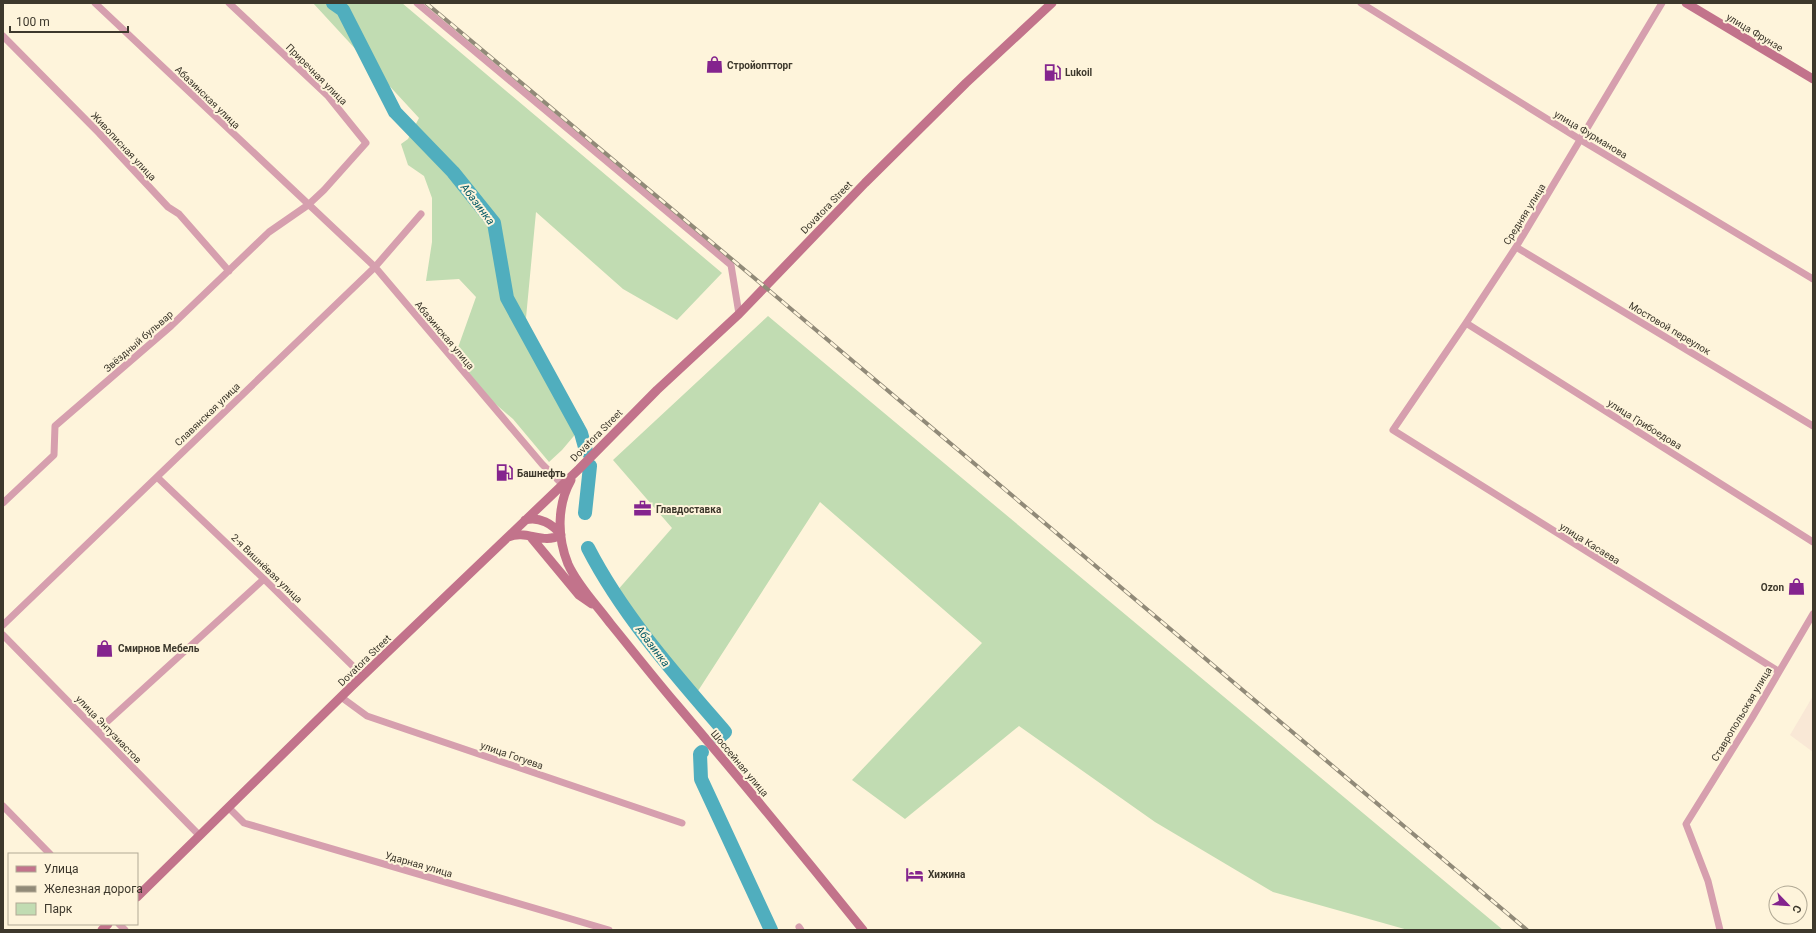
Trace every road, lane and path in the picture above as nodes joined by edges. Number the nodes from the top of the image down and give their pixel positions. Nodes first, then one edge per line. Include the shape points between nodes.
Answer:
1 (95, 3) edge
2 (229, 3) edge
3 (417, 3) edge
4 (1052, 3) edge
5 (1361, 3) edge
6 (1662, 3) edge
7 (1686, 3) edge
8 (3, 36) edge
9 (1813, 79) edge
10 (1581, 140) junction
11 (308, 205) junction
12 (421, 214) dead end
13 (1516, 247) junction
14 (375, 267) junction
15 (229, 271) junction
16 (1813, 279) edge
17 (739, 314) junction
18 (1466, 323) junction
19 (1813, 426) edge
20 (1393, 430) joint
21 (578, 469) junction
22 (157, 477) junction
23 (562, 484) junction
24 (3, 503) edge
25 (525, 520) junction
26 (561, 535) junction
27 (530, 536) junction
28 (505, 539) junction
29 (1813, 542) edge
30 (264, 579) junction
31 (600, 610) junction
32 (1813, 614) edge
33 (3, 625) edge
34 (3, 635) edge
35 (1778, 671) junction
36 (363, 676) junction
37 (341, 697) junction
38 (97, 731) junction
39 (3, 806) edge
40 (229, 808) junction
41 (682, 823) dead end
42 (200, 836) junction
43 (49, 853) edge
44 (138, 896) edge
45 (609, 930) edge
46 (860, 930) edge
47 (864, 930) edge
48 (1720, 930) edge

1 - 11 street, Абазинская улица
2 - 11 street, Приречная улица via 328,96 366,143
3 - 17 street via 731,265
4 - 17 main road, Dovatora Street via 970,79 865,183
5 - 10 street, улица Фурманова
6 - 10 street, Средняя улица
7 - 9 main road, улица Фрунзе
8 - 15 street, Живописная улица via 168,207 179,214
10 - 13 street, Средняя улица
10 - 16 street, улица Фурманова
11 - 14 street, Абазинская улица
11 - 15 street, Звёздный бульвар via 269,232
12 - 14 street, Славянская улица
13 - 18 street, Средняя улица
13 - 19 street, Мостовой переулок
14 - 22 street, Славянская улица
14 - 23 street, Абазинская улица via 542,464
15 - 24 street, Звёздный бульвар via 171,326 55,426 54,455
17 - 21 main road, Dovatora Street via 657,390
18 - 20 street, Средняя улица
18 - 29 street, улица Грибоедова
20 - 35 street, улица Касаева
21 - 23 main road, Dovatora Street
21 - 26 main road via 568,498
22 - 30 street, 2-я Вишнёвая улица
22 - 33 street, Славянская улица
23 - 25 main road, Dovatora Street
25 - 26 main road via 544,521
25 - 28 main road, Dovatora Street
26 - 27 main road via 545,539
26 - 31 main road, Шоссейная улица via 570,567
27 - 28 main road via 519,534
27 - 31 main road, Шоссейная улица via 579,595
28 - 36 main road, Dovatora Street
30 - 36 street, 2-я Вишнёвая улица
30 - 38 street
31 - 46 main road, Шоссейная улица via 649,676
31 - 47 main road, Шоссейная улица
32 - 35 street, Ставропольская улица
34 - 38 street, улица Энтузиастов
35 - 48 street, Ставропольская улица via 1686,824 1708,881
36 - 37 main road, Dovatora Street
37 - 40 main road, Dovatora Street
37 - 41 street, улица Гогуева via 367,716
38 - 42 street, улица Энтузиастов
39 - 43 street
40 - 42 main road, Dovatora Street
40 - 45 street, Ударная улица via 244,823
42 - 44 main road, Dovatora Street

